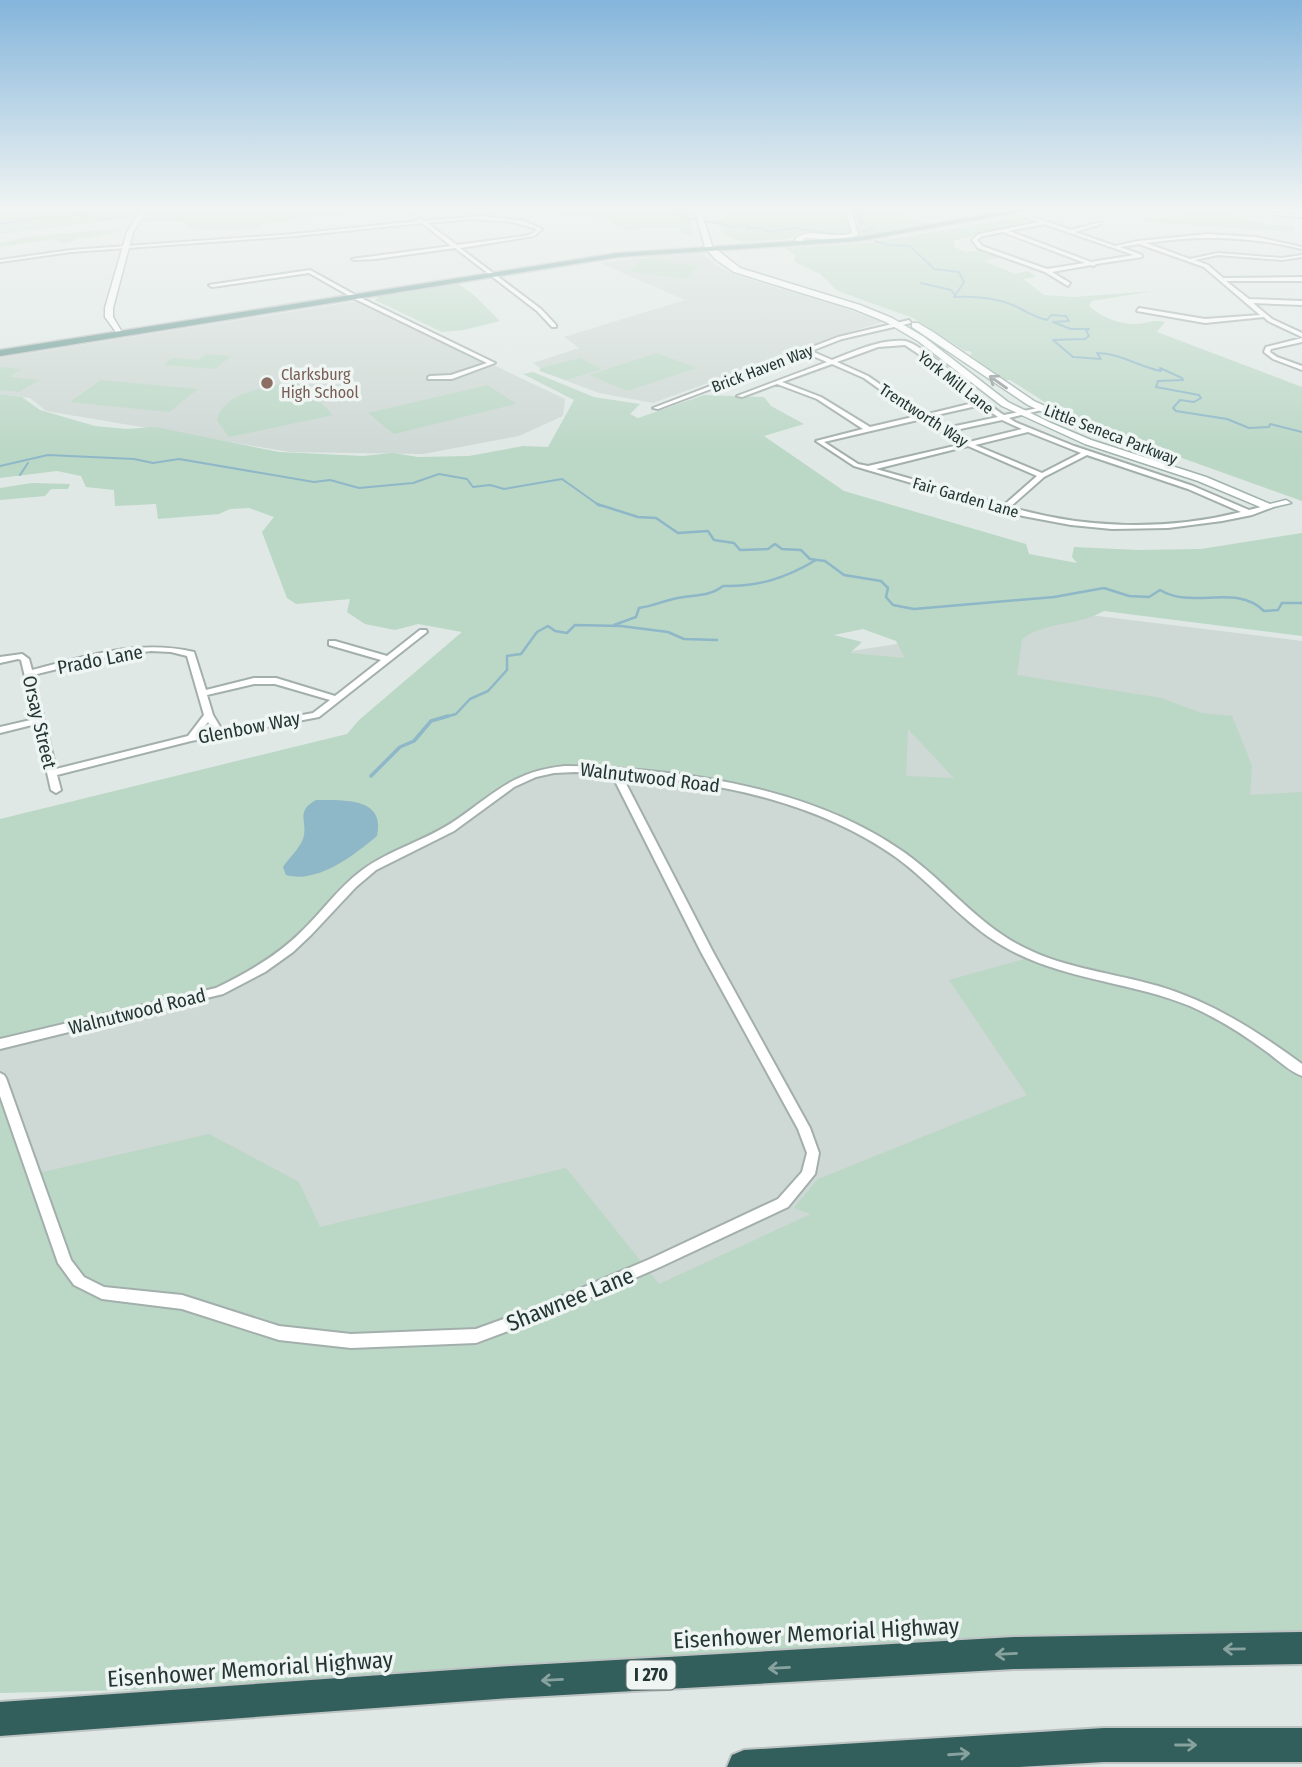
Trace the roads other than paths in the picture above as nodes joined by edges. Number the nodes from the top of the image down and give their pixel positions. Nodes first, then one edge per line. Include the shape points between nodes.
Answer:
1 (114, 289) edge
2 (340, 289) edge
3 (406, 289) edge
4 (511, 289) edge
5 (800, 289) edge
6 (820, 289) edge
7 (1235, 289) edge
8 (356, 298) junction
9 (1248, 302) junction
10 (1302, 303) edge
11 (1139, 310) dead end
12 (1263, 316) junction
13 (909, 322) junction
14 (895, 324) junction
15 (554, 326) dead end
16 (119, 334) junction
17 (1302, 337) edge
18 (807, 351) junction
19 (0, 353) edge
20 (832, 361) junction
21 (1302, 368) edge
22 (430, 378) dead end
23 (776, 382) junction
24 (740, 396) dead end
25 (981, 403) junction
26 (656, 408) dead end
27 (1042, 408) junction
28 (1023, 413) junction
29 (922, 416) junction
30 (1003, 417) junction
31 (868, 429) junction
32 (1029, 429) junction
33 (945, 430) junction
34 (969, 445) junction
35 (1087, 452) junction
36 (867, 469) junction
37 (1042, 476) junction
38 (1246, 485) dead end
39 (1256, 490) dead end
40 (1005, 508) junction
41 (1269, 508) junction
42 (1248, 513) junction
43 (423, 632) dead end
44 (331, 643) dead end
45 (387, 659) junction
46 (0, 660) edge
47 (28, 674) junction
48 (204, 693) junction
49 (336, 699) junction
50 (209, 715) junction
51 (39, 721) junction
52 (0, 730) edge
53 (219, 733) junction
54 (191, 738) junction
55 (614, 771) junction
56 (52, 772) junction
57 (56, 790) dead end
58 (0, 1044) edge
59 (1302, 1071) edge
60 (0, 1078) edge
61 (1302, 1648) edge
62 (0, 1719) edge
63 (1302, 1745) edge
64 (744, 1767) edge

1 - 16 street via 109,317
2 - 8 street
3 - 8 main road
4 - 15 street
5 - 14 street, Little Seneca Parkway
6 - 13 street, Little Seneca Parkway
7 - 9 street
8 - 16 main road
8 - 22 street via 492,363 452,377
9 - 10 street
9 - 12 street
11 - 12 street via 1205,321
12 - 17 street
13 - 14 street, Brick Haven Way
27 -> 13 street, Little Seneca Parkway
14 - 18 street, Brick Haven Way
14 - 28 street, Little Seneca Parkway
16 - 19 main road
17 - 21 street via 1268,348 1268,352
18 - 20 street, Trentworth Way
18 - 26 street, Brick Haven Way
20 - 23 street, York Mill Lane
20 - 25 street, York Mill Lane via 877,345 906,343
20 - 29 street, Trentworth Way via 881,386
23 - 24 street, York Mill Lane
23 - 31 street via 819,398
25 - 29 street, Fair Garden Lane
25 - 30 street, York Mill Lane
27 - 28 street
27 - 38 street, Little Seneca Parkway
28 - 30 street
28 - 41 street, Little Seneca Parkway via 1088,442 1202,478
29 - 31 street, Fair Garden Lane
29 - 33 street, Trentworth Way
30 - 32 street, York Mill Lane
30 - 33 street
31 - 36 street, Fair Garden Lane via 819,441
32 - 34 street
32 - 35 street, York Mill Lane
33 - 34 street, Trentworth Way
34 - 36 street
34 - 37 street, Trentworth Way
35 - 37 street
35 - 42 street, York Mill Lane via 1196,488
36 - 40 street, Fair Garden Lane
37 - 40 street
39 - 41 street, Fair Garden Lane via 1286,503
40 - 42 street, Fair Garden Lane via 1055,521 1112,527 1168,526
41 - 42 street, Fair Garden Lane
43 - 45 street, Glenbow Way
44 - 45 street
45 - 49 street, Glenbow Way
46 - 47 street, Orsay Street via 19,656 25,659
47 - 48 street, Prado Lane via 134,650 171,648 191,654
47 - 51 street, Orsay Street
48 - 49 street via 254,681 276,681
48 - 50 street, Prado Lane
49 - 53 street, Glenbow Way via 316,715
50 - 53 street, Prado Lane
50 - 54 street
51 - 52 street
51 - 56 street, Orsay Street
53 - 54 street, Glenbow Way
54 - 56 street, Glenbow Way
55 - 58 street, Walnutwood Road via 564,768 530,775 509,786 450,828 373,868 297,943 219,991
55 - 59 street, Walnutwood Road via 694,779 757,792 861,832 901,856 961,910 1017,949 1045,962 1177,996 1244,1027
55 - 60 street, Shawnee Lane via 804,1128 813,1153 808,1174 783,1203 630,1274 476,1336 351,1341 279,1334 182,1302 102,1293 79,1281 65,1263
56 - 57 street, Orsay Street
61 -> 62 highway, Eisenhower Memorial Highway / I 270 via 1014,1653 497,1683
64 -> 63 highway via 1104,1745

